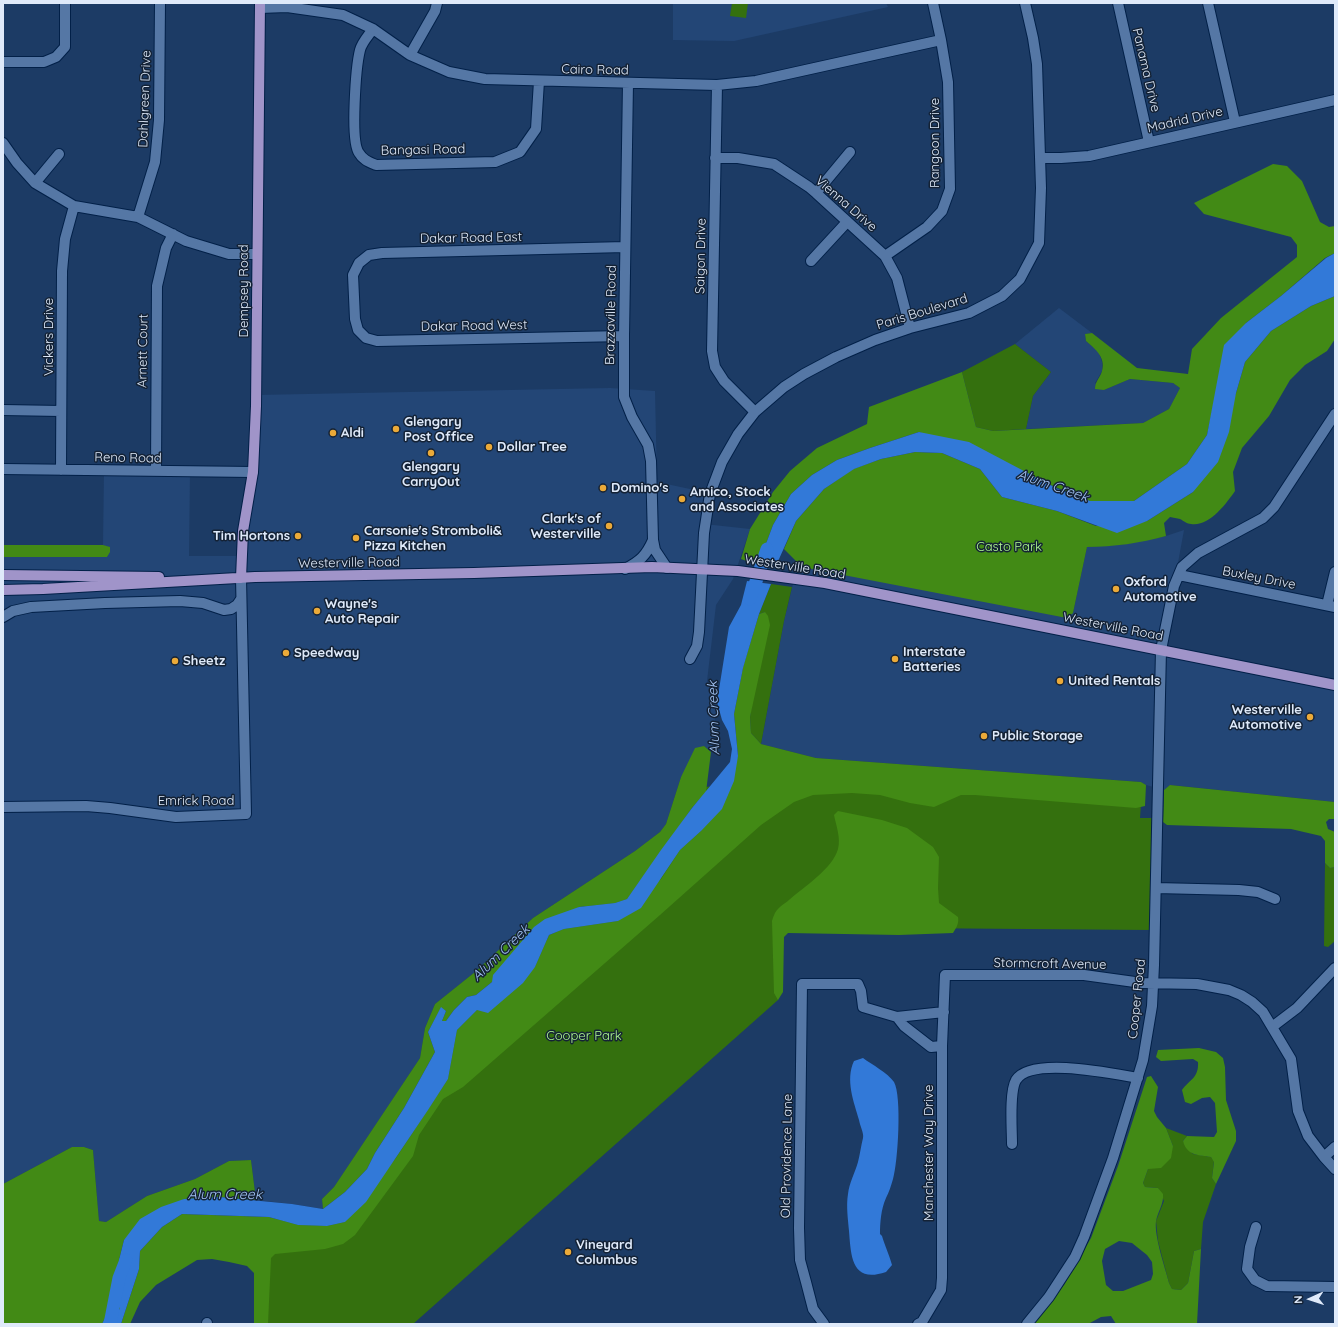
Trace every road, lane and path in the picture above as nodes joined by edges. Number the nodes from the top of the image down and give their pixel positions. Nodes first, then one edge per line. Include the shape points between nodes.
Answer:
1 (65, 3) edge
2 (160, 3) edge
3 (437, 3) edge
4 (933, 3) edge
5 (1025, 3) edge
6 (1118, 3) edge
7 (1208, 3) edge
8 (260, 6) edge
9 (373, 29) junction
10 (942, 40) junction
11 (410, 55) junction
12 (3, 62) edge
13 (539, 81) junction
14 (628, 83) junction
15 (717, 86) junction
16 (1335, 100) edge
17 (1235, 122) junction
18 (1149, 142) junction
19 (3, 143) edge
20 (850, 152) dead end
21 (60, 154) dead end
22 (716, 158) junction
23 (1040, 158) junction
24 (35, 183) junction
25 (816, 193) junction
26 (74, 206) junction
27 (138, 217) junction
28 (847, 222) junction
29 (173, 234) junction
30 (625, 247) junction
31 (258, 254) junction
32 (885, 256) junction
33 (811, 262) dead end
34 (354, 301) joint
35 (910, 328) junction
36 (624, 336) junction
37 (3, 410) edge
38 (61, 411) junction
39 (755, 412) junction
40 (1334, 419) edge
41 (3, 469) edge
42 (61, 470) junction
43 (156, 471) junction
44 (253, 472) junction
45 (653, 540) junction
46 (667, 568) junction
47 (625, 569) junction
48 (702, 569) junction
49 (1335, 572) edge
50 (3, 575) edge
51 (1178, 575) junction
52 (241, 578) junction
53 (3, 590) edge
54 (241, 599) junction
55 (1331, 606) edge
56 (3, 617) edge
57 (1161, 650) junction
58 (690, 659) dead end
59 (1335, 685) edge
60 (3, 807) edge
61 (1156, 888) junction
62 (1275, 899) dead end
63 (1335, 968) edge
64 (945, 976) joint
65 (1153, 984) junction
66 (944, 1012) junction
67 (897, 1017) junction
68 (1272, 1027) junction
69 (942, 1046) junction
70 (1138, 1078) junction
71 (1012, 1144) dead end
72 (1335, 1147) edge
73 (1324, 1157) junction
74 (1335, 1169) edge
75 (1256, 1227) dead end
76 (1335, 1287) edge
77 (824, 1324) edge
78 (918, 1324) edge
79 (1027, 1324) edge

1 - 12 street via 65,47 56,57 44,62
2 - 27 street, Dahlgreen Drive via 159,120 155,162
3 - 11 street
4 - 10 street, Rangoon Drive
5 - 23 street, Paris Boulevard via 1037,64
6 - 18 street, Panama Drive
7 - 17 street
8 - 9 street, Cairo Road via 343,15
8 - 31 main road, Dempsey Road
9 - 11 street, Cairo Road
9 - 13 street, Bangasi Road via 360,48 355,77 354,142 358,153 366,161 376,164 495,162 520,152 536,130
10 - 15 street, Cairo Road via 756,81
10 - 32 street, Rangoon Drive via 948,82 950,189 942,211 927,227
11 - 13 street, Cairo Road via 449,72 478,78
13 - 14 street, Cairo Road
14 - 15 street, Cairo Road
14 - 30 street, Brazzaville Road
15 - 22 street, Saigon Drive
16 - 17 street, Madrid Drive
17 - 18 street, Madrid Drive
18 - 23 street, Madrid Drive via 1089,156
19 - 24 street
20 - 25 street
21 - 24 street
22 - 25 street, Vienna Drive via 738,158 774,164
22 - 39 street, Saigon Drive via 712,351 715,367 724,381
23 - 35 street, Paris Boulevard via 1038,243 1020,279 1002,296 969,313
24 - 26 street
25 - 28 street, Vienna Drive
26 - 27 street
26 - 38 street, Vickers Drive via 64,239
27 - 29 street
28 - 32 street, Vienna Drive
28 - 33 street
29 - 31 street via 186,241 229,254
29 - 43 street, Arnett Court via 166,248 157,286
30 - 34 street, Dakar Road East via 369,255 359,263 353,275
30 - 36 street, Brazzaville Road
31 - 44 main road, Dempsey Road
32 - 35 street, Vienna Drive via 897,278
34 - 36 street, Dakar Road West via 358,330 366,338 377,341
35 - 39 street, Paris Boulevard via 875,340 804,374
36 - 45 street, Brazzaville Road via 624,397 648,445 652,461
37 - 38 street
38 - 42 street, Vickers Drive
39 - 48 street, Paris Boulevard via 738,434 722,462 710,494
40 - 51 street via 1274,507 1263,518 1198,553 1182,567
41 - 42 street, Reno Road
42 - 43 street, Reno Road
43 - 44 street, Reno Road
44 - 52 main road, Dempsey Road via 243,531
45 - 46 street, Brazzaville Road via 654,550
45 - 47 street, Brazzaville Road via 642,559
46 - 47 main road, Westerville Road
46 - 48 main road, Westerville Road
47 - 52 main road, Westerville Road
48 - 57 main road, Westerville Road via 738,571 825,583
48 - 58 street, Paris Boulevard via 699,632 697,646
49 - 55 street
50 - 52 main road, Westerville Road
51 - 55 street, Buxley Drive
51 - 57 street, Cooper Road
52 - 53 main road, Westerville Road
52 - 54 street, Emrick Road
54 - 56 street via 231,609 224,610 203,603 180,601 85,604 31,607 13,611
54 - 60 street, Emrick Road via 246,814 176,817 86,806
57 - 59 main road, Westerville Road
57 - 61 street, Cooper Road
61 - 62 street via 1239,890 1258,892
61 - 65 street, Cooper Road
63 - 68 street via 1297,1008
64 - 65 street, Stormcroft Avenue via 1084,975
64 - 66 street, Manchester Way Drive
65 - 68 street, Stormcroft Avenue via 1197,984 1229,990 1252,1002 1263,1012
65 - 70 street, Cooper Road via 1152,1006
66 - 67 street
66 - 69 street, Manchester Way Drive
67 - 69 street via 904,1026 931,1047
67 - 77 street, Old Providence Lane via 862,1007 858,984 802,984 800,1260 813,1309
68 - 73 street, Stormcroft Avenue via 1291,1059 1298,1111 1308,1136
69 - 78 street, Manchester Way Drive via 941,1290 922,1322
70 - 71 street via 1081,1069 1026,1071 1016,1079 1012,1092
70 - 79 street, Cooper Road via 1113,1158 1075,1257 1049,1297
72 - 73 street
73 - 74 street, Stormcroft Avenue
75 - 76 street via 1247,1268 1255,1280 1267,1286

